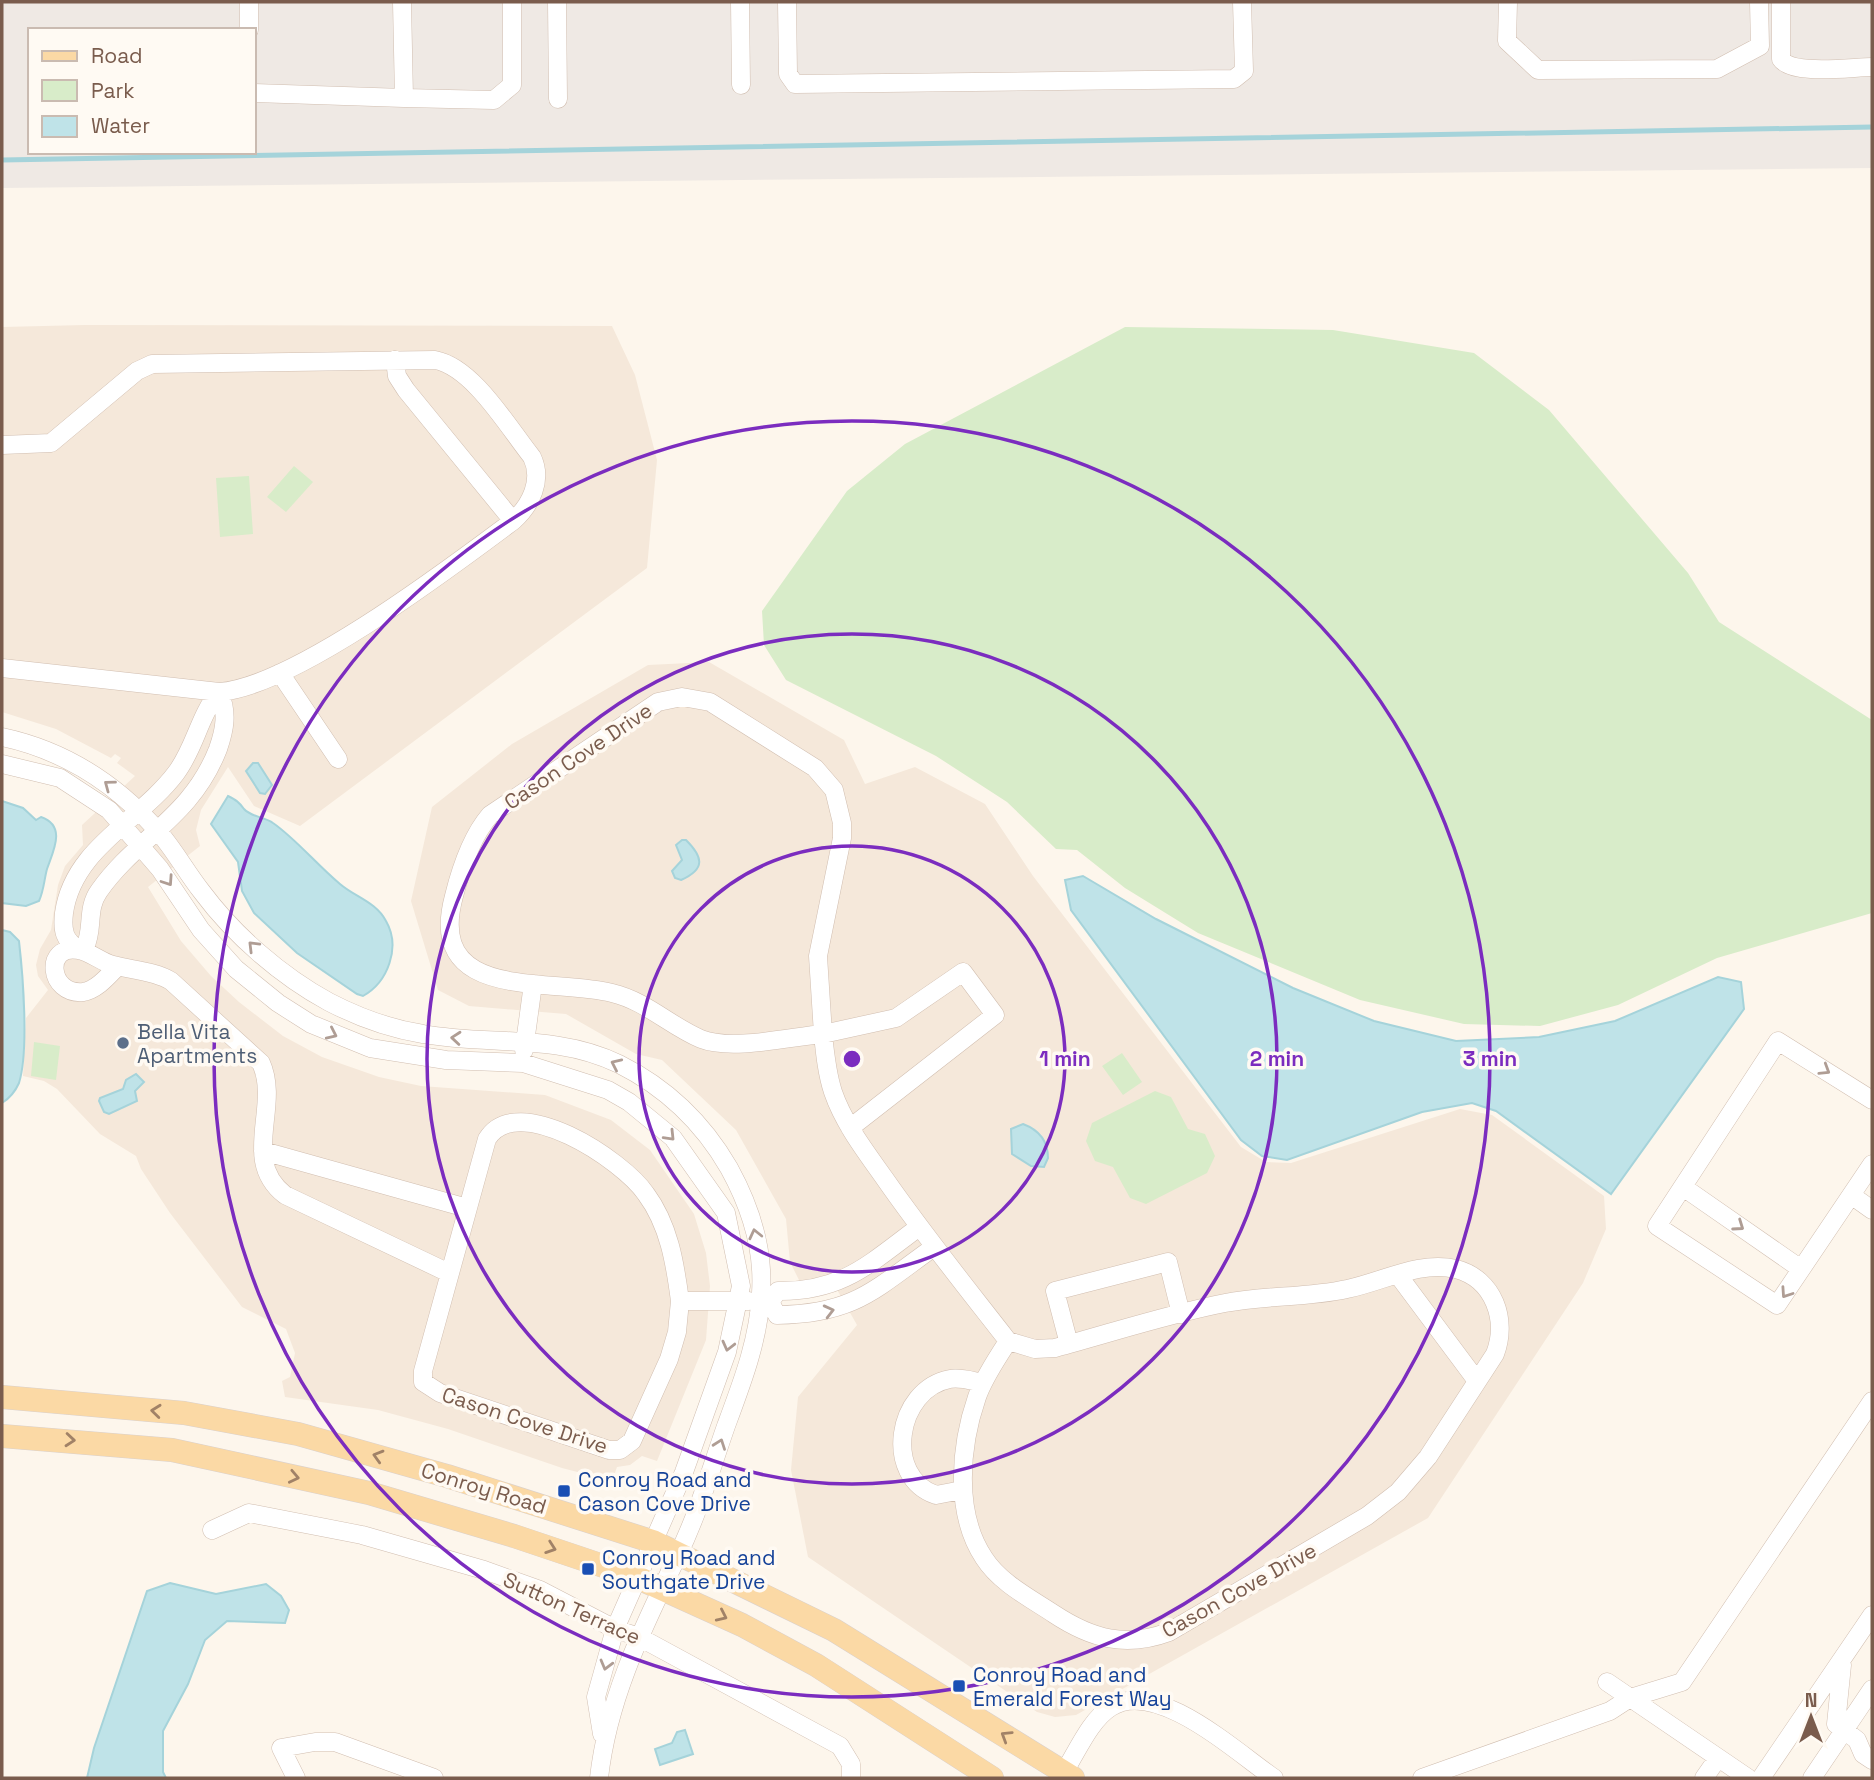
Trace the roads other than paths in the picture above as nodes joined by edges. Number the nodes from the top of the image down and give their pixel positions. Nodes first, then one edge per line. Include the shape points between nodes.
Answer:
1 (249, 2) edge
2 (402, 2) edge
3 (512, 2) edge
4 (557, 2) edge
5 (740, 2) edge
6 (787, 2) edge
7 (1242, 2) edge
8 (1508, 2) edge
9 (1759, 2) edge
10 (1781, 2) edge
11 (249, 28) edge
12 (1872, 67) edge
13 (741, 85) dead end
14 (256, 93) edge
15 (404, 98) junction
16 (558, 99) dead end
17 (395, 360) junction
18 (2, 445) edge
19 (513, 521) junction
20 (2, 668) edge
21 (280, 673) junction
22 (219, 692) junction
23 (2, 737) edge
24 (338, 759) dead end
25 (2, 764) edge
26 (138, 810) junction
27 (122, 825) junction
28 (159, 832) junction
29 (141, 848) junction
30 (79, 949) junction
31 (118, 966) junction
32 (533, 984) junction
33 (823, 1034) junction
34 (525, 1040) junction
35 (523, 1063) junction
36 (1872, 1100) edge
37 (850, 1128) junction
38 (263, 1151) junction
39 (1872, 1164) edge
40 (1683, 1187) junction
41 (1851, 1195) junction
42 (467, 1209) junction
43 (1872, 1210) edge
44 (919, 1227) junction
45 (934, 1247) junction
46 (1801, 1269) junction
47 (449, 1273) junction
48 (1398, 1275) junction
49 (739, 1300) junction
50 (680, 1301) junction
51 (765, 1302) junction
52 (1181, 1314) junction
53 (1008, 1341) junction
54 (1069, 1344) junction
55 (1477, 1381) junction
56 (983, 1384) junction
57 (2, 1398) edge
58 (1872, 1401) edge
59 (2, 1436) edge
60 (962, 1490) junction
61 (212, 1530) dead end
62 (654, 1542) junction
63 (679, 1554) junction
64 (636, 1577) junction
65 (660, 1587) junction
66 (1872, 1615) edge
67 (615, 1629) junction
68 (639, 1637) junction
69 (1843, 1658) junction
70 (1607, 1682) dead end
71 (1872, 1689) edge
72 (1630, 1698) junction
73 (1857, 1735) edge
74 (603, 1742) junction
75 (1718, 1758) junction
76 (1872, 1760) edge
77 (1063, 1777) edge
78 (296, 1778) edge
79 (434, 1778) edge
80 (599, 1778) edge
81 (851, 1778) edge
82 (992, 1778) edge
83 (1274, 1778) edge
84 (1422, 1778) edge
85 (1704, 1778) edge
86 (1748, 1778) edge
87 (1761, 1778) edge
88 (1812, 1778) edge

1 - 11 street
2 - 15 street
3 - 15 street via 512,85 494,100
4 - 16 street
5 - 13 street
6 - 7 street via 788,74 795,84 1234,79 1244,71
8 - 9 street via 1507,41 1538,70 1552,70 1717,69 1760,46
10 - 12 street via 1784,64 1798,69
14 - 15 street
17 - 18 street via 152,364 137,371 51,443
17 - 19 street via 397,376 406,390
17 - 19 street via 435,360 461,371 532,457 534,490
19 - 21 street via 349,634
20 - 22 street
21 - 22 street via 251,687
21 - 24 street
22 - 26 street via 175,774
22 - 28 street via 226,719 214,758 185,806
26 -> 23 street via 84,768
25 - 27 street via 60,778 109,810
26 - 27 street
26 - 28 street
27 - 29 street
27 - 30 street via 81,868 68,895 63,930 71,945
28 - 29 street
34 -> 28 street via 424,1035 328,1002 252,946 202,892
29 - 30 street via 99,891 90,908 89,939
29 -> 35 street via 236,969 311,1024 370,1048 416,1057
30 - 31 street
30 - 31 street via 66,950 53,967 66,989 91,989
31 - 38 street via 171,981 261,1063 266,1083
32 - 33 street, Cason Cove Drive via 627,996 711,1042
32 - 33 street, Cason Cove Drive via 477,972 455,953 451,906 475,835 491,815 658,702 695,698 710,702 815,768 834,790 842,838 818,956
32 - 34 street
33 - 37 street, Cason Cove Drive via 833,1091
33 - 37 street, Cason Cove Drive via 896,1018 963,972 995,1016
34 - 35 street
51 -> 34 street via 748,1208 702,1128 663,1091 615,1062 580,1049
35 -> 49 street via 608,1090 673,1138 726,1213 739,1263
40 -> 36 street via 1778,1041
37 - 44 street, Cason Cove Drive
38 - 42 street
38 - 47 street via 266,1176 285,1195
39 - 41 street
40 -> 46 street
46 -> 40 street via 1777,1305 1657,1226
41 - 43 street
41 - 46 street
42 - 47 street, Cason Cove Drive
42 - 50 street, Cason Cove Drive via 493,1128 519,1121 582,1141 606,1155 645,1192 667,1235
44 - 45 street, Cason Cove Drive
44 - 51 street via 840,1282 819,1289 778,1291
51 -> 45 street via 777,1315 837,1309 861,1299
45 - 53 street, Cason Cove Drive
47 - 50 street, Cason Cove Drive via 422,1371 426,1386 609,1450 620,1450 632,1441 669,1359
48 - 52 street, Cason Cove Drive via 1320,1294 1271,1296
48 - 55 street
48 - 55 street, Cason Cove Drive via 1422,1268 1454,1269 1474,1277 1487,1289 1499,1314 1500,1338
49 - 50 street
49 - 51 street
49 -> 62 street via 699,1435
63 -> 51 street via 746,1373
52 - 54 street, Cason Cove Drive
52 - 54 street via 1168,1262 1055,1291
53 - 54 street, Cason Cove Drive via 1035,1349
53 - 56 street, Cason Cove Drive
55 - 60 street, Cason Cove Drive via 1428,1457 1398,1492 1237,1595 1152,1638 1127,1641 1093,1636 1012,1587 980,1550
56 - 60 street, Cason Cove Drive via 971,1418
56 - 60 street via 949,1379 925,1391 902,1431 905,1463 915,1484 936,1496
62 -> 57 main road, Conroy Road via 298,1434 184,1413
58 - 72 street via 1682,1682
59 -> 64 main road, Conroy Road via 172,1450 277,1473 382,1497
61 - 67 street, Sutton Terrace via 249,1513 362,1535 540,1590
62 - 63 main road, Conroy Road
62 - 64 street
63 - 65 street
77 -> 63 main road, Conroy Road via 834,1630
64 - 65 main road, Conroy Road
64 - 67 street
65 - 68 street
65 -> 82 main road, Conroy Road via 816,1665
66 - 69 street
67 - 68 street, Sutton Terrace
67 -> 74 street via 596,1697
68 - 74 street
68 - 81 street, Sutton Terrace via 840,1746 851,1764
69 - 73 street via 1836,1724
69 - 87 street
70 - 72 street
71 - 73 street
72 - 75 street
72 - 84 street via 1610,1711
73 - 76 street via 1863,1754
73 - 88 street
74 - 80 street
75 - 85 street
75 - 86 street
77 - 83 street via 1110,1707 1145,1699 1176,1710
78 - 79 street via 281,1748 335,1742

